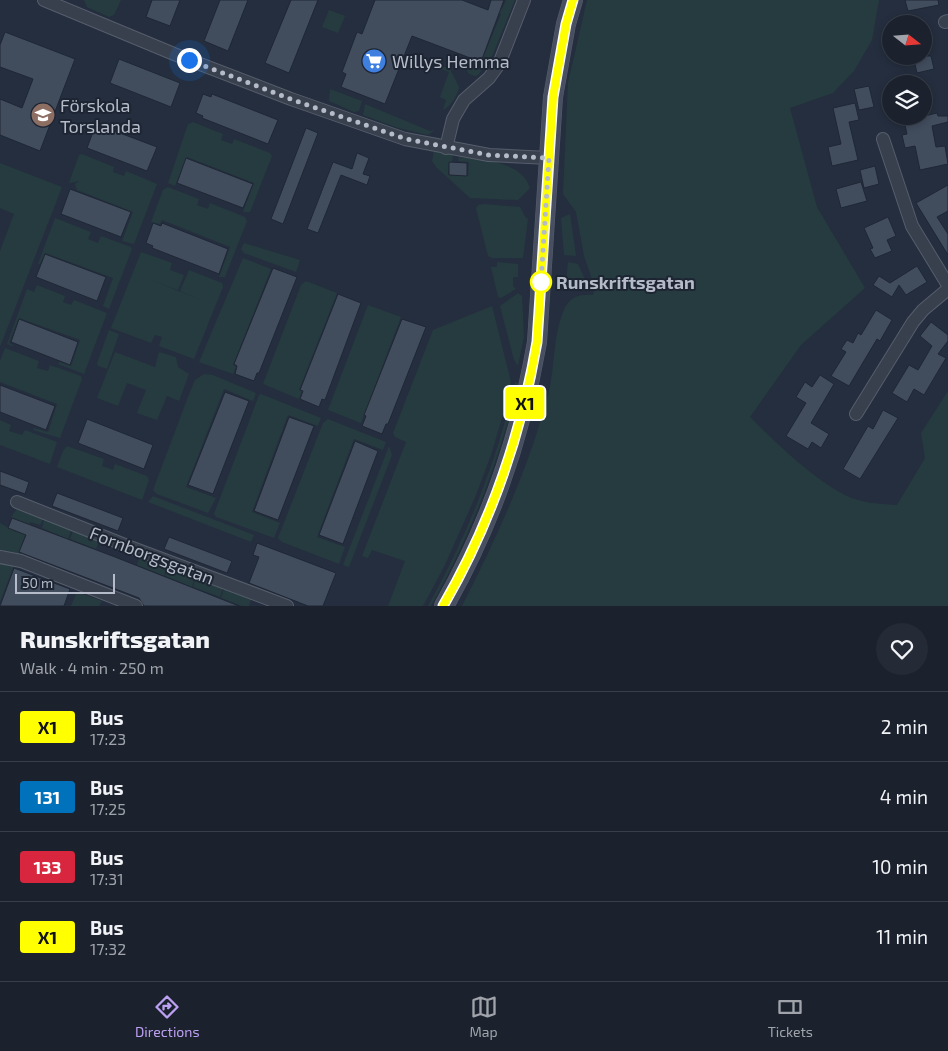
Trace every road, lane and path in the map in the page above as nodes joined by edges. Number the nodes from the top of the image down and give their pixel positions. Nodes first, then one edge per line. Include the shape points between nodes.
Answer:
1 (44, 0) edge
2 (524, 0) edge
3 (573, 0) edge
4 (883, 139) dead end
5 (446, 148) junction
6 (549, 158) junction
7 (948, 285) edge
8 (948, 289) edge
9 (856, 414) dead end
10 (17, 502) dead end
11 (0, 557) edge
12 (136, 606) edge
13 (287, 606) edge
14 (444, 606) edge

1 - 5 street via 291,99 406,139
2 - 5 street via 499,64 489,78 464,100 452,119
3 - 6 street via 553,97
4 - 7 street via 915,233
5 - 6 street via 489,155
6 - 14 street via 537,342 526,400 500,484
8 - 9 street via 922,310 913,322
10 - 13 street, Fornborgsgatan
11 - 12 street via 20,561

